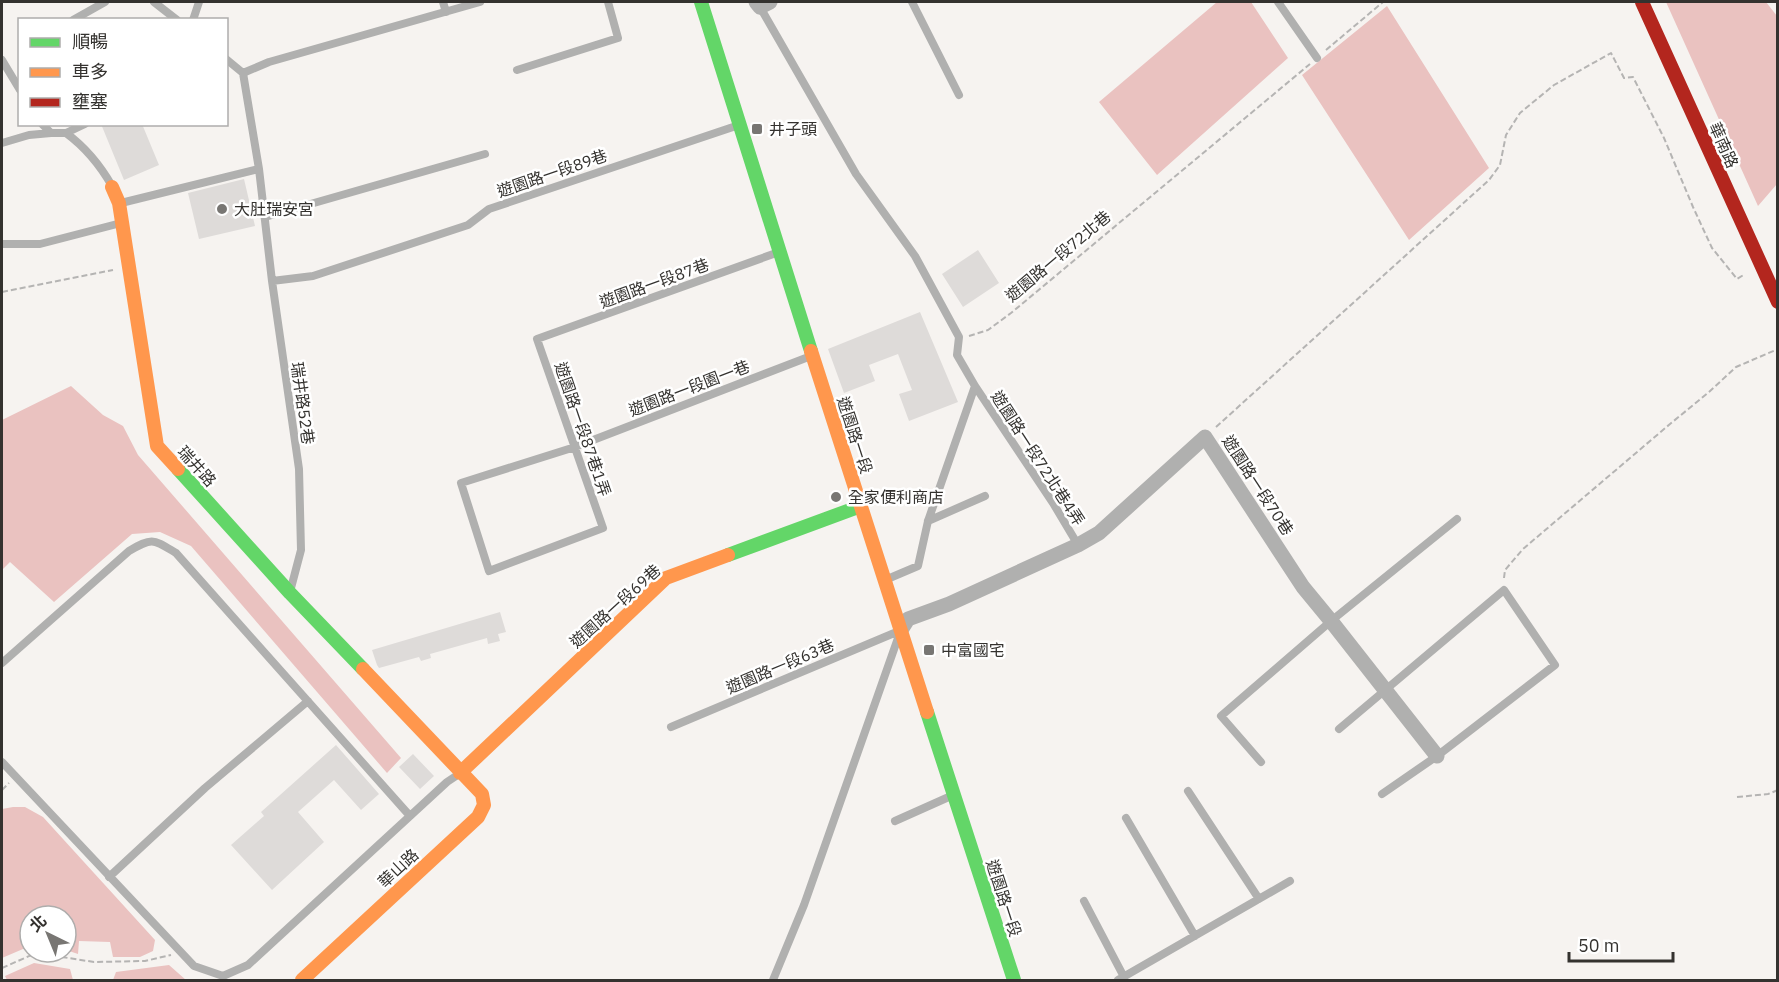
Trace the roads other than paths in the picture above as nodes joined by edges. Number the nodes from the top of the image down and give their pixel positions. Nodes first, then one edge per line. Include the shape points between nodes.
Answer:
1 (105, 2) edge
2 (154, 2) edge
3 (199, 2) edge
4 (443, 2) edge
5 (480, 2) edge
6 (608, 2) edge
7 (701, 2) edge
8 (912, 2) edge
9 (1278, 2) edge
10 (1642, 2) edge
11 (762, 3) edge
12 (446, 12) junction
13 (77, 18) edge
14 (174, 18) edge
15 (194, 18) edge
16 (1317, 58) road end
17 (2, 60) edge
18 (228, 61) edge
19 (517, 70) dead end
20 (243, 73) junction
21 (18, 87) edge
22 (959, 95) dead end
23 (741, 124) junction
24 (44, 126) edge
25 (81, 126) edge
26 (51, 133) junction
27 (66, 133) junction
28 (2, 143) edge
29 (485, 154) dead end
30 (259, 169) junction
31 (112, 187) joint
32 (119, 203) junction
33 (265, 217) junction
34 (122, 223) junction
35 (2, 244) edge
36 (781, 252) junction
37 (272, 281) junction
38 (1778, 302) edge
39 (537, 339) joint
40 (813, 355) junction
41 (975, 386) junction
42 (575, 447) junction
43 (985, 495) dead end
44 (861, 506) junction
45 (1457, 519) dead end
46 (928, 521) junction
47 (603, 528) joint
48 (1078, 545) junction
49 (884, 581) junction
50 (290, 593) junction
51 (1331, 621) junction
52 (901, 630) junction
53 (2, 663) edge
54 (1385, 690) junction
55 (308, 701) junction
56 (671, 728) dead end
57 (1339, 729) dead end
58 (1437, 756) junction
59 (2, 762) edge
60 (1261, 762) dead end
61 (460, 773) junction
62 (1188, 791) dead end
63 (953, 795) junction
64 (1382, 795) dead end
65 (410, 816) junction
66 (1126, 818) dead end
67 (895, 821) dead end
68 (109, 877) junction
69 (1290, 881) dead end
70 (1259, 899) junction
71 (1084, 901) dead end
72 (1195, 936) junction
73 (307, 978) edge
74 (1121, 979) edge
75 (772, 981) edge
76 (1014, 981) edge

1 - 13 lane
2 - 14 lane
3 - 15 lane
4 - 12 lane
5 - 12 lane
6 - 19 lane via 618,38
7 - 23 street, 遊園路一段
8 - 22 lane
9 - 16 lane
10 - 38 street, 華南路
11 - 41 lane via 856,174 915,256 959,337 957,355
12 - 20 lane via 269,62
17 - 21 lane
18 - 20 lane
20 - 30 lane, 瑞井路52巷
23 - 36 street, 遊園路一段
23 - 37 lane, 遊園路一段89巷 via 489,209 468,225 313,276
24 - 26 lane
25 - 27 lane
26 - 27 lane
26 - 28 lane
27 - 31 lane, 瑞井路 via 102,168
29 - 33 lane
30 - 32 lane
30 - 33 lane, 瑞井路52巷
31 - 32 street, 瑞井路
32 - 34 street, 瑞井路
33 - 37 lane, 瑞井路52巷
34 - 35 lane via 40,244
34 - 50 street, 瑞井路 via 157,446
36 - 39 lane, 遊園路一段87巷
36 - 40 street, 遊園路一段
37 - 50 lane, 瑞井路52巷 via 299,469 301,550
39 - 42 lane, 遊園路一段87巷1弄
40 - 42 lane, 遊園路一段園一巷
40 - 44 street, 遊園路一段
41 - 46 lane
41 - 48 lane, 遊園路一段72北巷4弄
42 - 47 lane, 遊園路一段87巷1弄
42 - 47 lane, 遊園路一段園一巷 via 461,483 489,571
43 - 46 lane
44 - 49 street, 遊園路一段
44 - 61 street, 遊園路一段69巷 via 666,578
45 - 51 lane
46 - 49 lane via 918,566
48 - 51 street, 遊園路一段70巷 via 1099,533 1205,437 1303,587
48 - 52 street, 遊園路一段70巷 via 908,619
49 - 52 street, 遊園路一段
50 - 61 street, 瑞井路
51 - 54 street, 遊園路一段70巷
51 - 60 lane via 1221,716
52 - 56 lane, 遊園路一段63巷
52 - 63 street, 遊園路一段
52 - 75 lane via 804,904
53 - 55 lane via 129,551 147,541 158,542 176,553
54 - 57 lane
54 - 58 street, 遊園路一段70巷
54 - 58 lane via 1504,590 1555,665
55 - 65 lane
55 - 68 lane
58 - 64 lane
59 - 68 lane
61 - 65 lane
61 - 73 street, 華山路 via 482,794 484,805 478,817
62 - 70 lane
63 - 67 lane
63 - 76 street, 遊園路一段
65 - 68 lane via 248,965 223,976 194,966
66 - 72 lane
69 - 70 lane
70 - 72 lane
71 - 74 lane
72 - 74 lane

